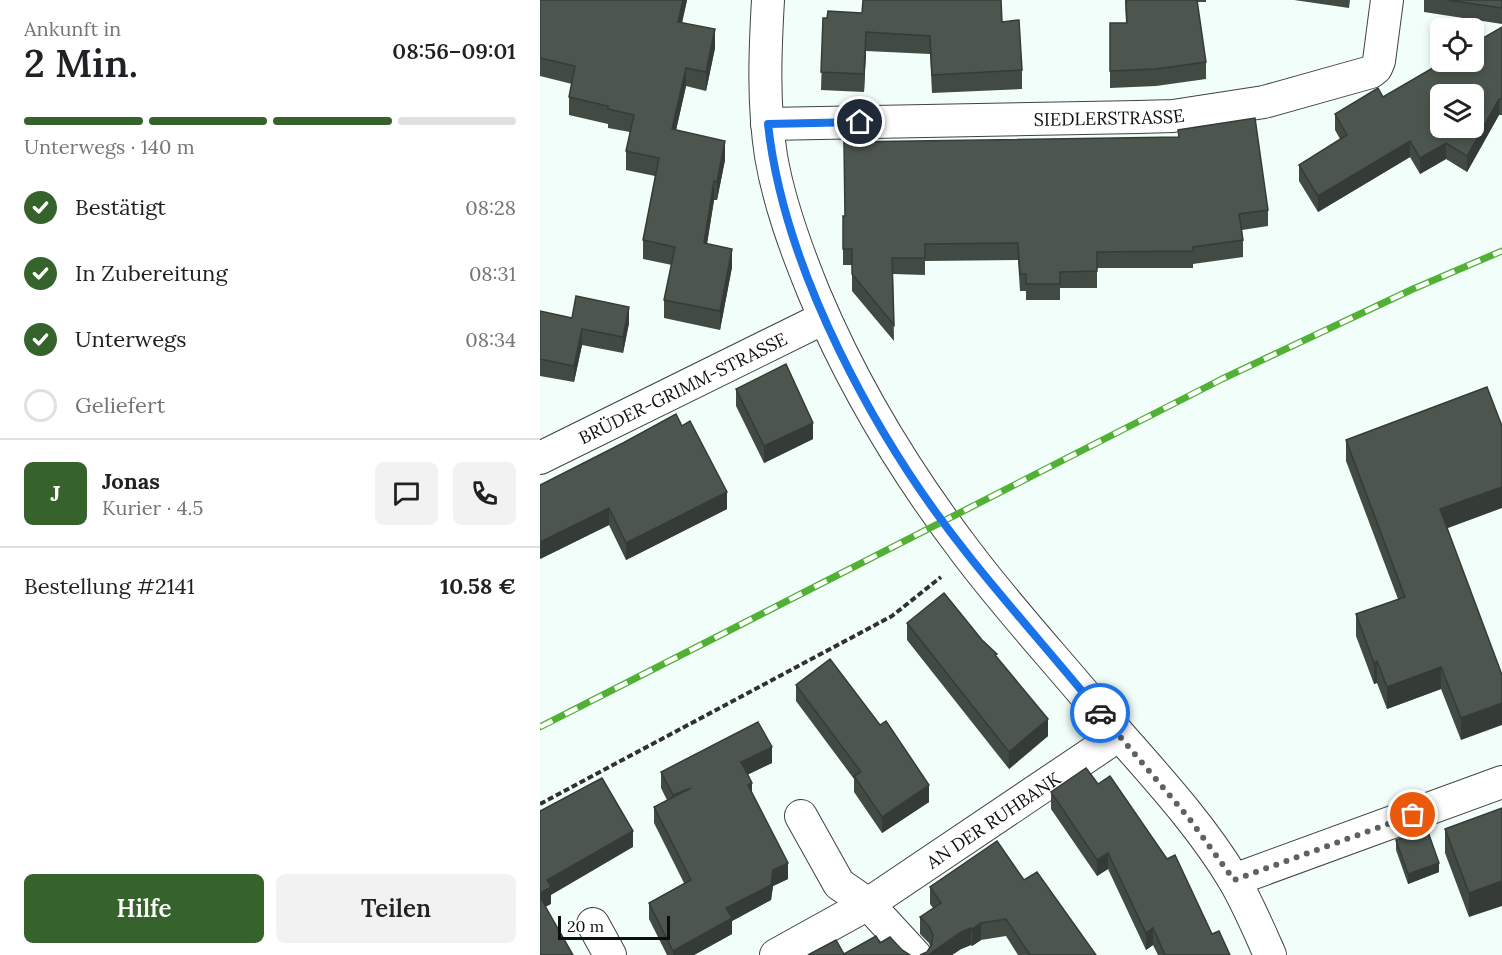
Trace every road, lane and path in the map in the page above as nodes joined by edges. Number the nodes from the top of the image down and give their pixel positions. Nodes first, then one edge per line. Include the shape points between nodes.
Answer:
1 (768, 0) edge
2 (1388, 0) edge
3 (768, 124) junction
4 (824, 318) junction
5 (540, 458) edge
6 (968, 555) junction
7 (1119, 735) junction
8 (1502, 782) edge
9 (540, 804) edge
10 (801, 816) dead end
11 (1234, 880) junction
12 (868, 904) junction
13 (593, 924) dead end
14 (610, 955) edge
15 (776, 955) edge
16 (915, 955) edge
17 (1270, 955) edge

1 - 3 street
2 - 3 street, SIEDLERSTRASSE via 1376,68 1264,102 1138,117
3 - 4 street via 778,190
4 - 5 street, BRÜDER-GRIMM-STRASSE
4 - 6 street via 884,432
6 - 7 street
6 - 9 path via 892,616
7 - 11 street via 1188,817
7 - 12 street, AN DER RUHBANK
8 - 11 street
10 - 12 street via 840,884
11 - 17 street
12 - 15 street, AN DER RUHBANK
12 - 16 street
13 - 14 street

